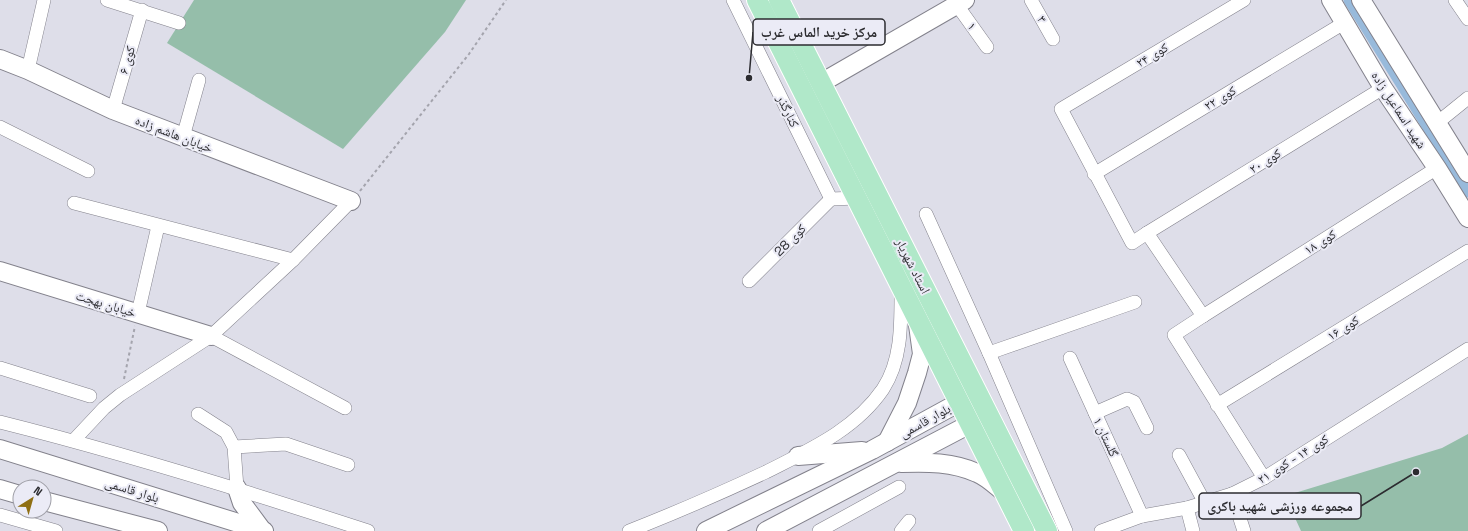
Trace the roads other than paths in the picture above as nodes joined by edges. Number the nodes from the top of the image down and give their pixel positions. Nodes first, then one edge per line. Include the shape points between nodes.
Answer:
1 (44, 0) edge
2 (106, 0) edge
3 (733, 0) edge
4 (757, 0) edge
5 (1031, 0) edge
6 (1244, 0) edge
7 (1331, 0) edge
8 (1361, 0) edge
9 (1455, 0) edge
10 (780, 1) edge
11 (961, 2) edge
12 (142, 10) junction
13 (1468, 19) edge
14 (179, 23) dead end
15 (1346, 24) junction
16 (1053, 39) dead end
17 (987, 47) dead end
18 (0, 59) edge
19 (28, 70) junction
20 (199, 80) dead end
21 (821, 83) junction
22 (1383, 88) junction
23 (1468, 98) edge
24 (113, 110) junction
25 (1437, 123) junction
26 (0, 127) edge
27 (183, 136) junction
28 (1437, 168) junction
29 (88, 171) dead end
30 (1468, 172) edge
31 (1094, 174) junction
32 (857, 198) junction
33 (831, 199) junction
34 (352, 201) joint
35 (74, 203) dead end
36 (926, 214) dead end
37 (1468, 218) edge
38 (158, 226) junction
39 (1147, 234) junction
40 (1468, 251) edge
41 (293, 260) junction
42 (0, 272) edge
43 (749, 281) dead end
44 (901, 288) junction
45 (1135, 302) dead end
46 (138, 313) junction
47 (1203, 316) junction
48 (918, 320) junction
49 (211, 336) junction
50 (1468, 349) edge
51 (989, 353) junction
52 (1070, 358) dead end
53 (0, 368) edge
54 (90, 396) dead end
55 (982, 402) junction
56 (958, 403) junction
57 (1217, 405) junction
58 (345, 408) dead end
59 (1095, 413) junction
60 (198, 414) dead end
61 (0, 422) edge
62 (970, 424) junction
63 (1147, 428) dead end
64 (74, 440) junction
65 (880, 446) junction
66 (234, 447) junction
67 (0, 449) edge
68 (1179, 455) dead end
69 (798, 456) junction
70 (897, 463) junction
71 (348, 465) dead end
72 (1264, 478) junction
73 (900, 486) dead end
74 (237, 488) junction
75 (0, 489) edge
76 (1005, 492) junction
77 (12, 493) edge
78 (1232, 494) junction
79 (52, 503) edge
80 (1205, 503) junction
81 (1187, 508) junction
82 (0, 515) edge
83 (1142, 516) junction
84 (26, 527) edge
85 (56, 531) edge
86 (158, 531) edge
87 (263, 531) edge
88 (368, 531) edge
89 (629, 531) edge
90 (706, 531) edge
91 (766, 531) edge
92 (819, 531) edge
93 (1024, 531) edge
94 (1047, 531) edge
95 (1066, 531) edge
96 (1101, 531) edge
97 (1193, 531) edge
98 (1244, 531) edge

1 - 19 street
2 - 12 street
3 - 33 street, کنارگذر
4 - 32 main road, استاد شهریار
5 - 16 street, ۳
6 - 31 street, کوی ۲۴ via 1061,109
7 - 15 main road, شهید اسماعیل زاده
8 - 25 main road, شهید اسماعیل زاده
9 - 13 street
10 - 21 main road, استاد شهریار
11 - 17 street, ۱
11 - 21 main road
12 - 14 street
12 - 24 street, کوی ۶
15 - 22 main road, شهید اسماعیل زاده
15 - 31 street, کوی ۲۲
18 - 19 main road, خیابان هاشم زاده
19 - 24 main road, خیابان هاشم زاده
20 - 27 street
21 - 55 main road, استاد شهریار
22 - 28 main road, شهید اسماعیل زاده
22 - 39 street, کوی ۲۰
23 - 25 street
24 - 27 main road, خیابان هاشم زاده
25 - 30 main road, شهید اسماعیل زاده
26 - 29 street
27 - 34 main road, خیابان هاشم زاده
28 - 37 main road, شهید اسماعیل زاده
28 - 47 street, کوی ۱۸
31 - 39 street, کوی ۲۰ via 1132,243
32 - 33 street
32 - 44 main road, استاد شهریار
33 - 43 street, کوی 28
34 - 41 street
35 - 38 street
36 - 51 street
38 - 41 street
38 - 46 street
39 - 47 street
40 - 57 street, کوی ۱۶
41 - 49 street
42 - 46 main road, خیابان بهجت
44 - 48 main road, استاد شهریار
44 - 69 street via 896,357 884,388 862,415 839,433
45 - 51 street
46 - 49 main road, خیابان بهجت
47 - 57 street, کوی ۱۸ via 1174,335
48 - 56 main road, استاد شهریار
48 - 65 main road via 922,354 907,403
49 - 58 street
49 - 64 street via 120,395
50 - 72 street, کوی ۱۴ - کوی ۲۱
51 - 95 street
52 - 59 street, ۱ گلستان
53 - 54 street
55 - 56 main road, بلوار قاسمی
55 - 62 main road
55 - 94 main road, استاد شهریار
56 - 62 main road, استاد شهریار
56 - 65 main road, بلوار قاسمی
57 - 72 street
59 - 63 street via 1130,399
59 - 83 street, ۱ گلستان
60 - 66 street via 226,432
61 - 64 street
62 - 70 main road, بلوار قاسمی
62 - 76 main road, استاد شهریار
64 - 74 street
65 - 69 main road
65 - 90 main road, بلوار قاسمی
66 - 71 street via 286,444
66 - 74 street
67 - 87 main road, بلوار قاسمی
68 - 80 street
69 - 89 street via 707,500
70 - 76 main road via 929,462 952,465 978,473
70 - 91 main road, بلوار قاسمی
72 - 78 street, کوی ۱۴ - کوی ۲۱
73 - 92 street
74 - 87 main road via 242,503
74 - 88 street
75 - 77 main road
76 - 93 main road, استاد شهریار
78 - 80 street, کوی ۱۴ - کوی ۲۱
78 - 98 street
79 - 86 main road
80 - 81 street, کوی ۱۴ - کوی ۲۱
81 - 83 street, کوی ۱۴ - کوی ۲۱
81 - 97 street
82 - 84 street
83 - 96 street, کوی ۱۴ - کوی ۲۱
84 - 85 street

